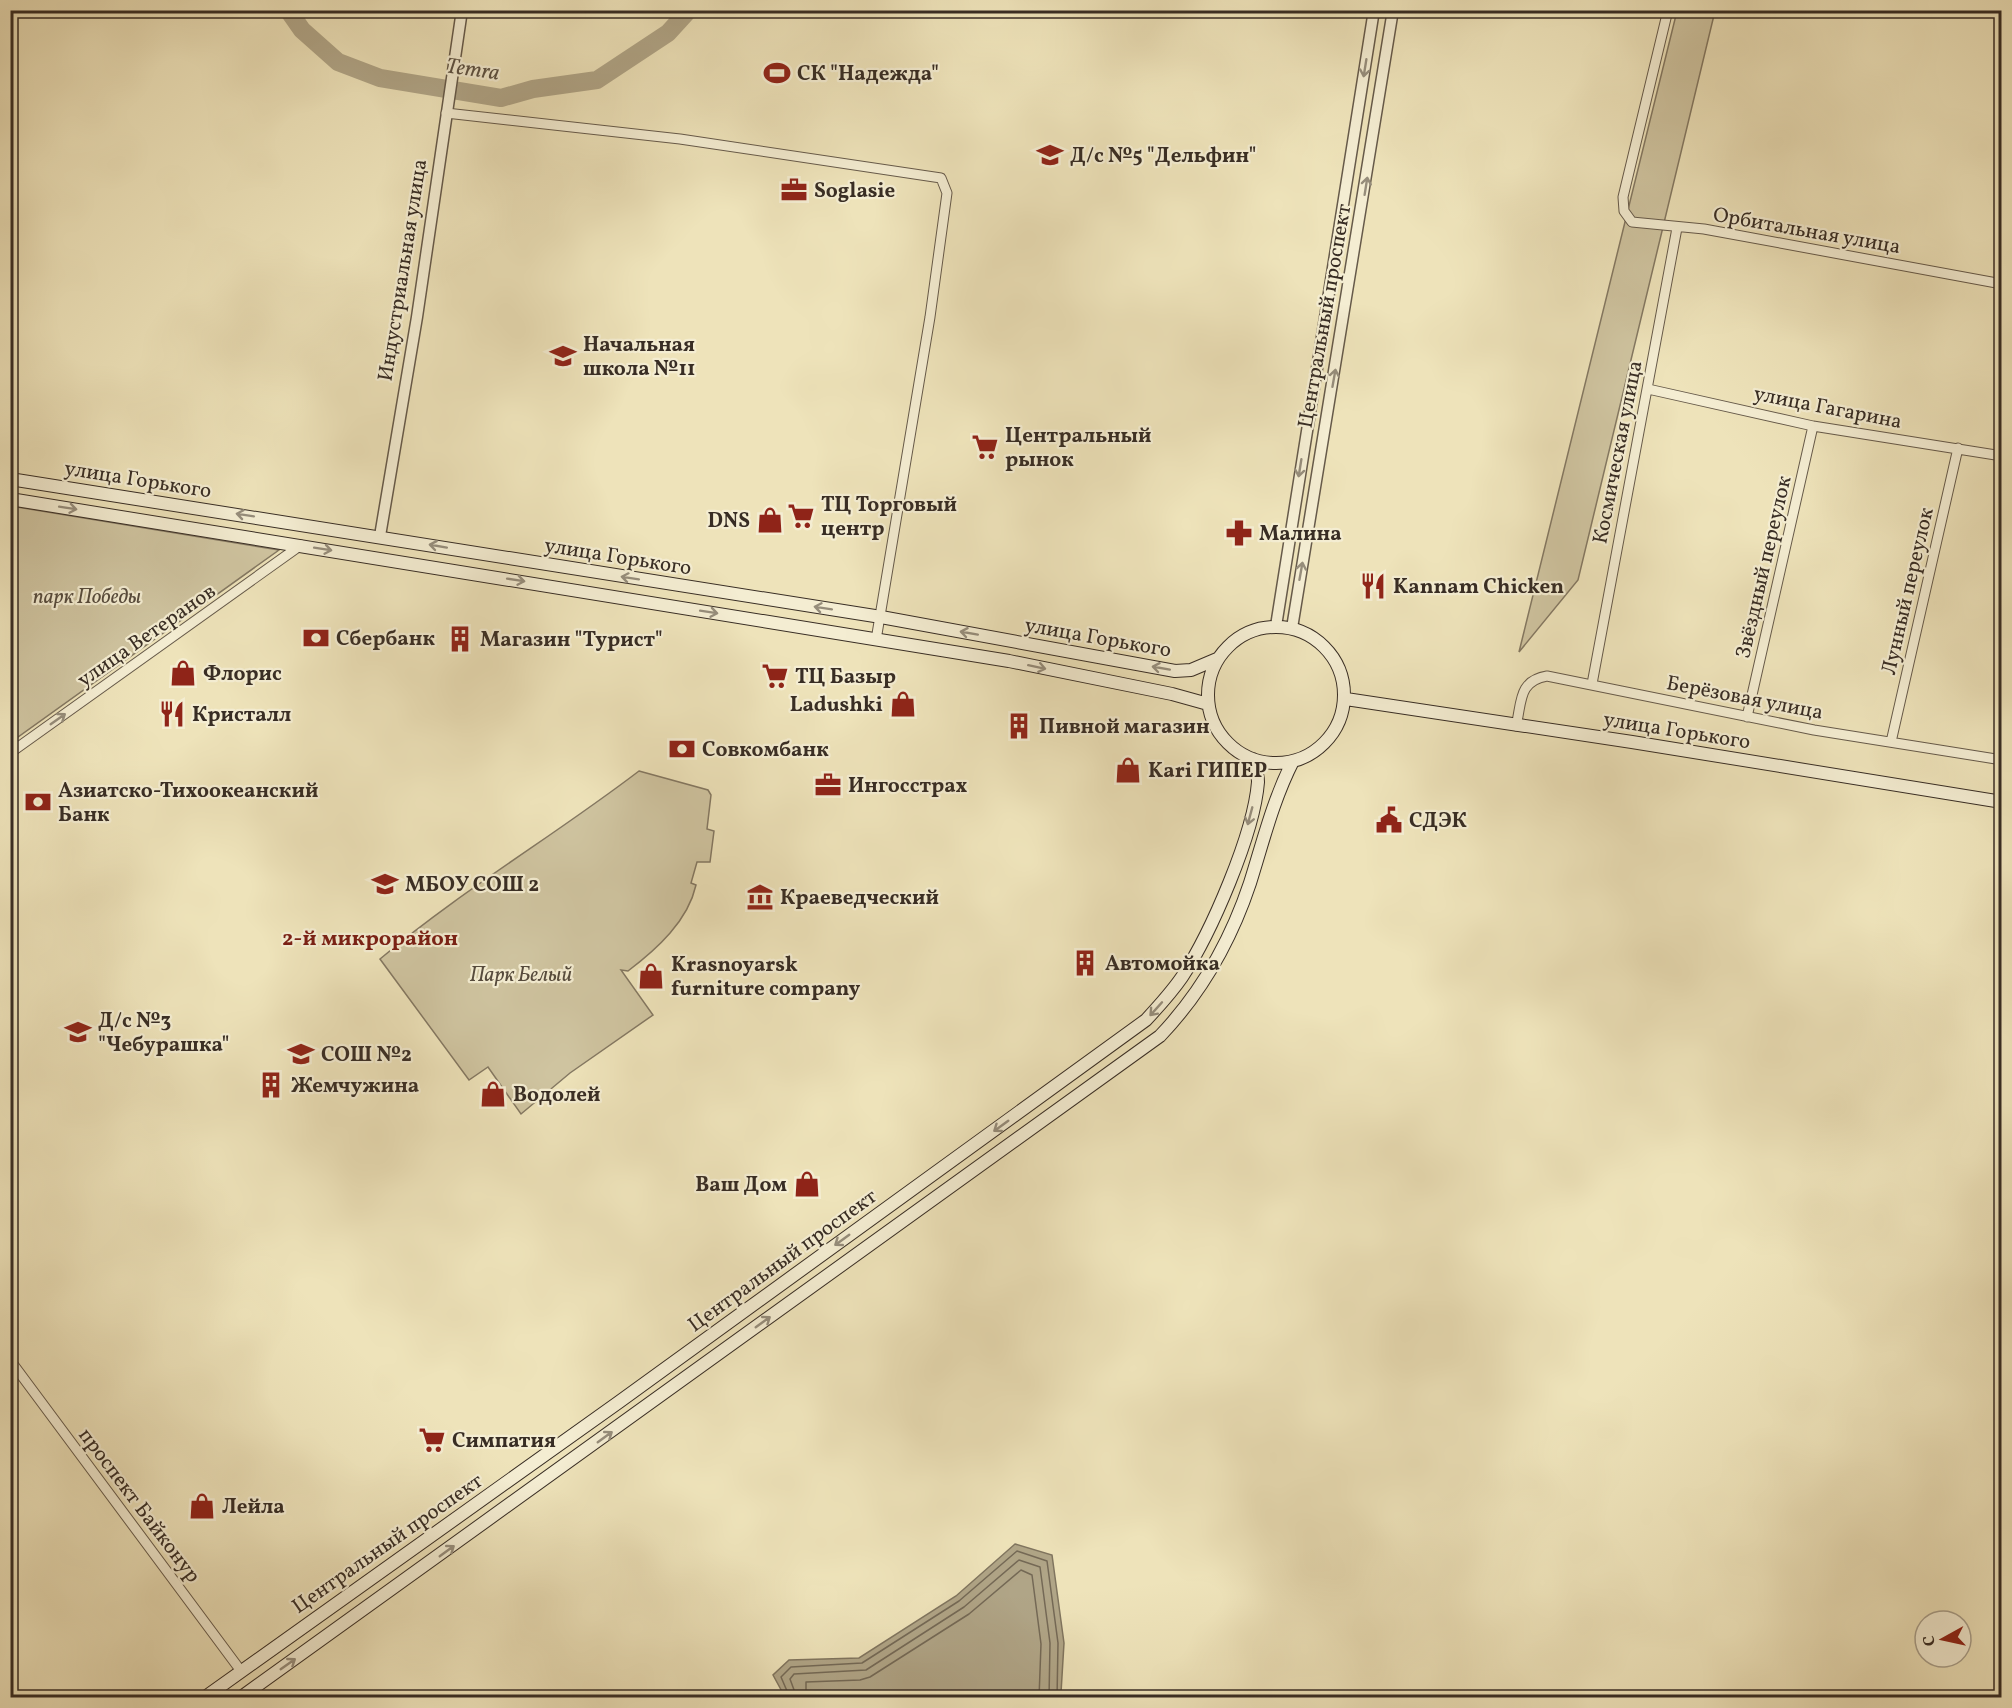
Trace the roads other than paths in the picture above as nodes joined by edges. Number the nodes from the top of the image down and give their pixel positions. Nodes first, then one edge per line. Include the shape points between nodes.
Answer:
1 (462, 10) edge
2 (1374, 10) edge
3 (1393, 10) edge
4 (1668, 10) edge
5 (446, 113) junction
6 (1677, 228) junction
7 (2001, 284) edge
8 (1648, 389) junction
9 (1813, 426) junction
10 (1958, 448) junction
11 (2001, 456) edge
12 (10, 479) edge
13 (10, 499) edge
14 (380, 536) junction
15 (301, 545) junction
16 (375, 557) junction
17 (881, 617) junction
18 (1276, 626) junction
19 (1292, 628) junction
20 (876, 640) junction
21 (1216, 659) junction
22 (1592, 684) junction
23 (1346, 699) junction
24 (1208, 704) junction
25 (1747, 717) junction
26 (1516, 726) junction
27 (1891, 742) junction
28 (10, 753) edge
29 (1253, 759) junction
30 (2001, 760) edge
31 (1293, 761) junction
32 (2001, 802) edge
33 (1181, 978) junction
34 (1199, 990) junction
35 (808, 1264) junction
36 (819, 1281) junction
37 (10, 1360) edge
38 (241, 1671) junction
39 (253, 1688) junction
40 (204, 1698) edge
41 (240, 1698) edge

1 - 5 street, Индустриальная улица
2 -> 18 street, Центральный проспект
19 -> 3 street, Центральный проспект
4 - 6 street, Орбитальная улица via 1623,197 1624,211 1632,222
5 - 14 street, Индустриальная улица
5 - 17 street via 680,139 941,178 947,193 944,216
6 - 7 street, Орбитальная улица via 1704,229
6 - 8 street, Космическая улица
8 - 9 street, улица Гагарина
8 - 22 street, Космическая улица
9 - 10 street, улица Гагарина
9 - 25 street, Звёздный переулок
10 - 11 street, улица Гагарина
10 - 27 street, Лунный переулок
14 -> 12 main road, улица Горького
13 -> 15 main road, улица Горького
14 - 16 main road
17 -> 14 main road, улица Горького
15 -> 16 main road, улица Горького
28 -> 15 street, улица Ветеранов
16 -> 20 main road, улица Горького
17 - 20 street
21 -> 17 main road, улица Горького via 1191,670 1175,671
18 - 19 main road
18 - 21 main road via 1240,636
19 - 23 main road via 1316,640 1334,659
20 -> 24 main road, улица Горького via 1009,661
21 - 24 main road
22 - 25 street, Берёзовая улица
22 - 26 street, Берёзовая улица via 1546,676 1533,679 1525,686
23 - 26 main road, улица Горького
23 - 31 main road via 1327,740 1317,750
24 - 29 main road via 1226,741
25 - 27 street, Берёзовая улица
26 - 32 main road, улица Горького
27 - 30 street, Берёзовая улица
29 - 31 main road
29 -> 33 main road, Центральный проспект via 1258,779 1239,854 1218,909
31 - 34 main road, Центральный проспект via 1237,915
33 - 34 main road
33 -> 35 main road, Центральный проспект via 1146,1020
34 - 36 main road, Центральный проспект via 1160,1036 1126,1063
35 - 36 main road
35 - 38 main road, Центральный проспект
39 -> 36 main road, Центральный проспект
37 - 38 street, проспект Байконур
38 - 39 main road
38 - 40 main road, Центральный проспект
39 - 41 main road, Центральный проспект

